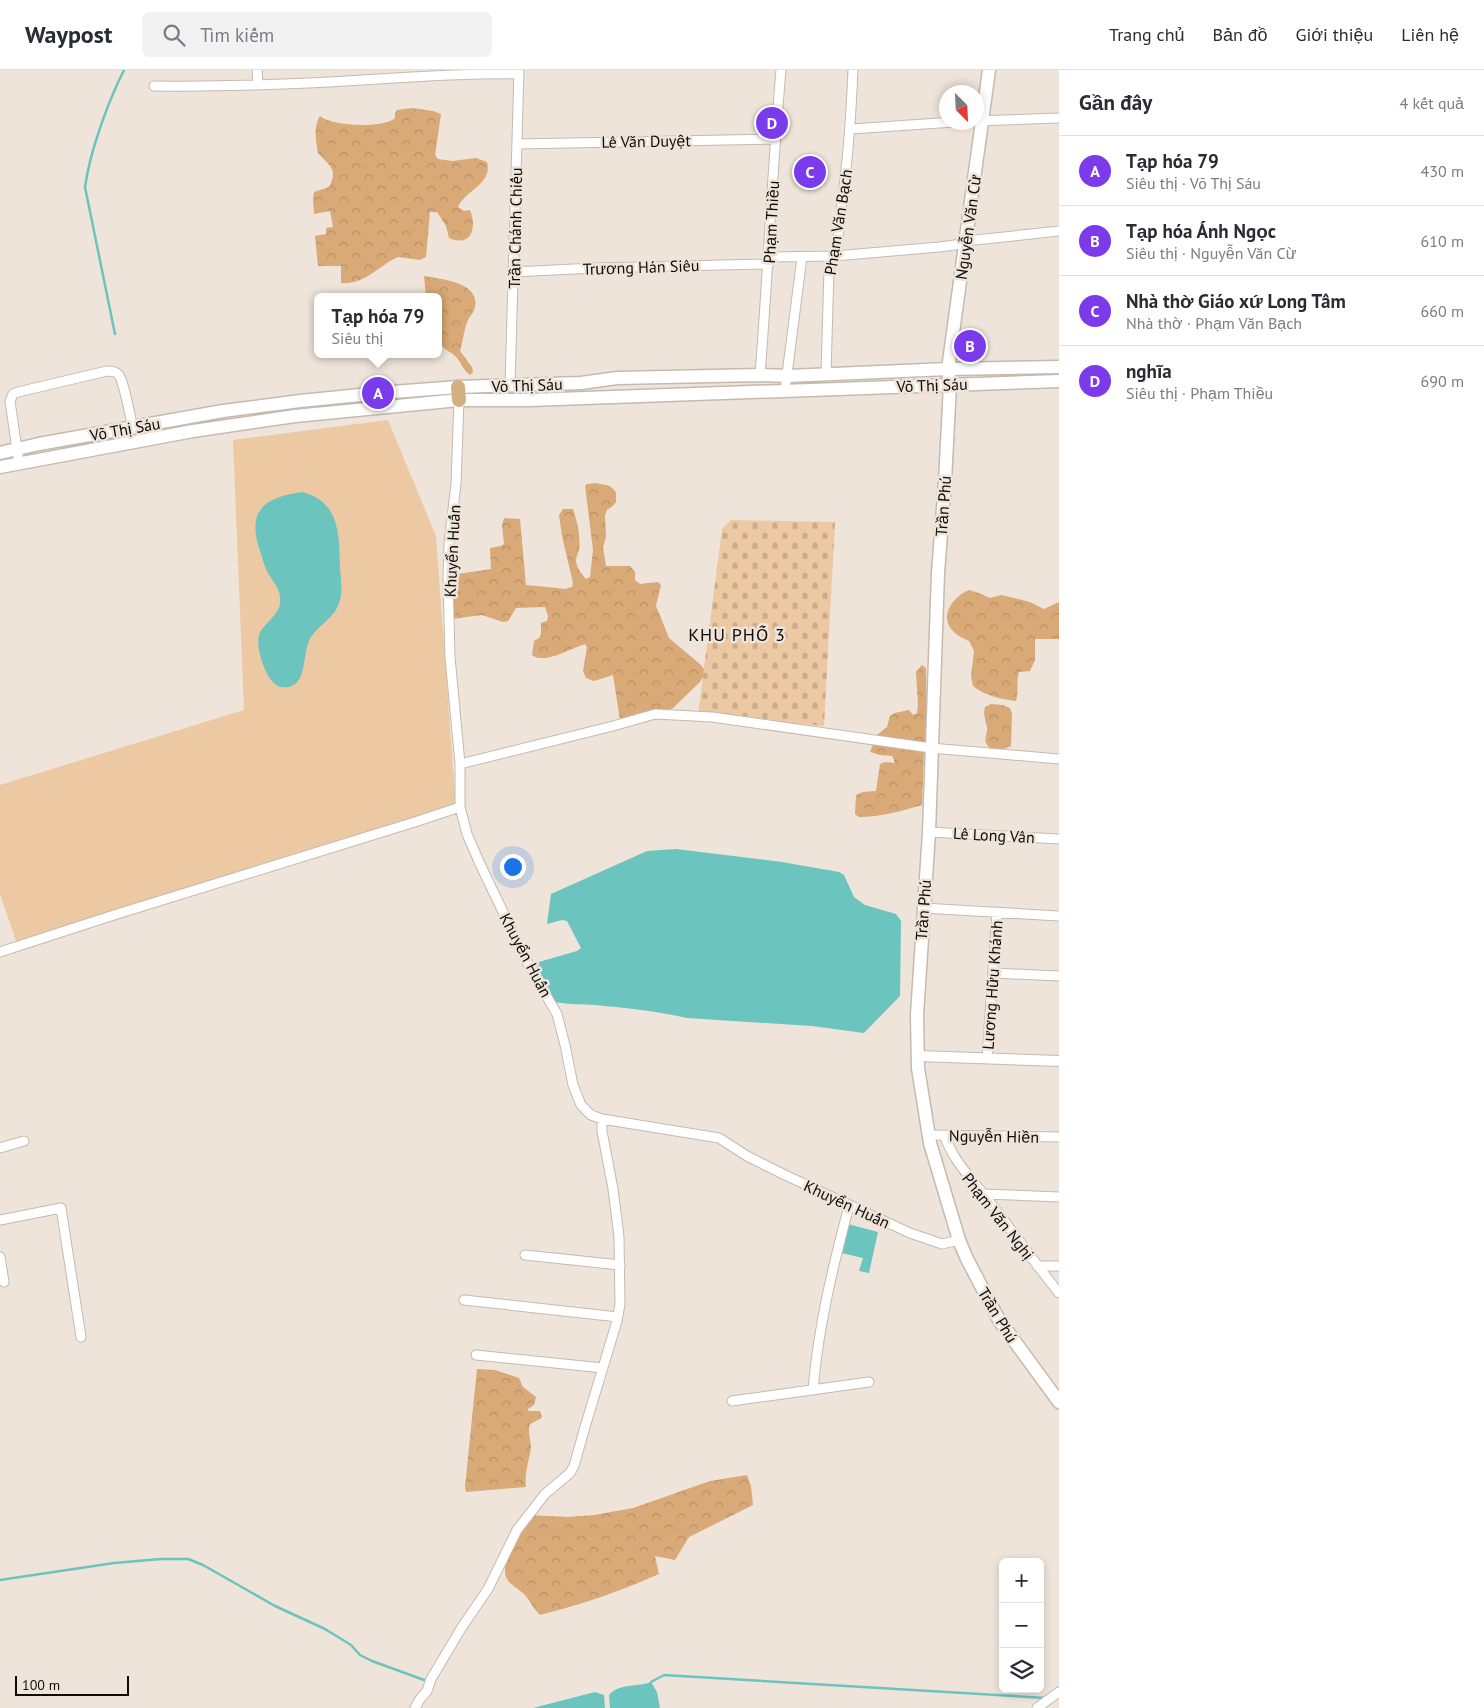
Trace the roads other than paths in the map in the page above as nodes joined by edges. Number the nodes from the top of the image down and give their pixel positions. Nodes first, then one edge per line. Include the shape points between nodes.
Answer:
1 (257, 70) edge
2 (781, 70) edge
3 (853, 70) edge
4 (988, 70) edge
5 (519, 72) edge
6 (258, 85) junction
7 (154, 86) dead end
8 (984, 93) edge
9 (1059, 118) edge
10 (984, 121) edge
11 (939, 123) edge
12 (851, 129) junction
13 (978, 130) edge
14 (775, 139) junction
15 (517, 144) junction
16 (1059, 231) edge
17 (966, 241) junction
18 (835, 256) junction
19 (802, 258) junction
20 (769, 261) junction
21 (513, 272) junction
22 (1059, 367) edge
23 (948, 369) junction
24 (826, 374) junction
25 (760, 375) junction
26 (788, 376) junction
27 (1059, 382) edge
28 (950, 384) junction
29 (510, 385) junction
30 (785, 390) junction
31 (459, 394) junction
32 (133, 428) junction
33 (16, 449) junction
34 (0, 452) edge
35 (19, 463) junction
36 (0, 468) edge
37 (932, 748) junction
38 (1059, 759) edge
39 (460, 764) junction
40 (460, 807) junction
41 (928, 832) junction
42 (1059, 839) edge
43 (924, 908) junction
44 (997, 912) junction
45 (1059, 916) edge
46 (0, 952) edge
47 (993, 974) junction
48 (1059, 976) edge
49 (918, 1056) junction
50 (987, 1058) junction
51 (1059, 1061) edge
52 (602, 1119) junction
53 (928, 1135) junction
54 (944, 1135) junction
55 (1059, 1137) edge
56 (24, 1141) dead end
57 (0, 1148) edge
58 (984, 1194) junction
59 (1059, 1197) edge
60 (849, 1206) junction
61 (0, 1220) edge
62 (959, 1240) junction
63 (525, 1255) dead end
64 (0, 1257) edge
65 (620, 1265) junction
66 (1037, 1266) junction
67 (1059, 1266) edge
68 (4, 1282) dead end
69 (1059, 1293) edge
70 (464, 1300) dead end
71 (618, 1317) junction
72 (81, 1337) dead end
73 (476, 1355) dead end
74 (603, 1368) junction
75 (869, 1382) dead end
76 (813, 1390) junction
77 (732, 1401) dead end
78 (1059, 1402) edge
79 (1058, 1696) edge
80 (416, 1708) edge
81 (1037, 1708) edge

1 - 6 street
2 - 14 street, Phạm Thiều
3 - 12 street, Phạm Văn Bạch
4 - 8 main road, Nguyễn Văn Cừ
5 - 6 street
5 - 15 street, Trần Chánh Chiếu
6 - 7 street
9 - 10 street
11 - 12 street
12 - 18 street, Phạm Văn Bạch
13 - 17 main road, Nguyễn Văn Cừ
14 - 15 street, Lê Văn Duyệt
14 - 20 street, Phạm Thiều
15 - 21 street, Trần Chánh Chiếu
16 - 17 street, Trương Hán Siêu
17 - 18 street, Trương Hán Siêu via 939,247
17 - 23 main road, Nguyễn Văn Cừ
18 - 19 street, Trương Hán Siêu
18 - 24 street, Phạm Văn Bạch via 829,269
19 - 20 street, Trương Hán Siêu
19 - 26 street
20 - 21 street, Trương Hán Siêu
20 - 25 street, Phạm Thiều
21 - 29 street, Trần Chánh Chiếu
22 - 23 main road, Võ Thị Sáu
23 - 24 main road, Võ Thị Sáu
23 - 28 main road, Nguyễn Văn Cừ
24 - 26 main road, Võ Thị Sáu
25 - 26 main road, Võ Thị Sáu
25 - 29 main road, Võ Thị Sáu via 617,378 581,383
26 - 30 street
27 - 28 main road, Võ Thị Sáu
28 - 30 main road, Võ Thị Sáu
28 - 37 main road, Trần Phú via 938,573
29 - 31 main road, Võ Thị Sáu
30 - 31 main road, Võ Thị Sáu via 530,400
31 - 32 main road, Võ Thị Sáu via 300,401
31 - 35 main road, Võ Thị Sáu via 193,431
31 - 39 street, Khuyển Huấn via 448,578 450,657
32 - 33 main road, Võ Thị Sáu
32 - 33 street via 120,376 107,371 13,394 10,401
33 - 34 main road, Võ Thị Sáu
33 - 35 street
35 - 36 main road, Võ Thị Sáu
37 - 38 street
37 - 39 street via 712,717 655,714
37 - 41 main road, Trần Phú
39 - 40 street, Khuyển Huấn
40 - 46 street
40 - 52 street, Khuyển Huấn via 480,864 529,966 557,1014 573,1086 581,1105 591,1115
41 - 42 street, Lê Long Vân
41 - 43 main road, Trần Phú
43 - 44 street
43 - 49 main road, Trần Phú via 917,1015
44 - 45 street
44 - 47 street, Lương Hữu Khánh
47 - 48 street
47 - 50 street, Lương Hữu Khánh
49 - 50 street
49 - 53 main road, Trần Phú
50 - 51 street
52 - 60 street, Khuyển Huấn via 719,1138 747,1156
52 - 65 street
53 - 54 street, Nguyễn Hiền
53 - 62 main road, Trần Phú
54 - 55 street, Nguyễn Hiền
54 - 58 street, Phạm Văn Nghị via 955,1159
56 - 57 street
58 - 59 street
58 - 66 street, Phạm Văn Nghị
60 - 62 street, Khuyển Huấn via 938,1243
60 - 76 street via 816,1351
61 - 72 street via 61,1208
62 - 78 main road, Trần Phú via 999,1320
63 - 65 street
64 - 68 street
65 - 71 street
66 - 67 street
66 - 69 street, Phạm Văn Nghị
70 - 71 street
71 - 74 street
73 - 74 street
74 - 80 street via 574,1466 545,1494 517,1530 490,1585
75 - 76 street
76 - 77 street
79 - 81 street

